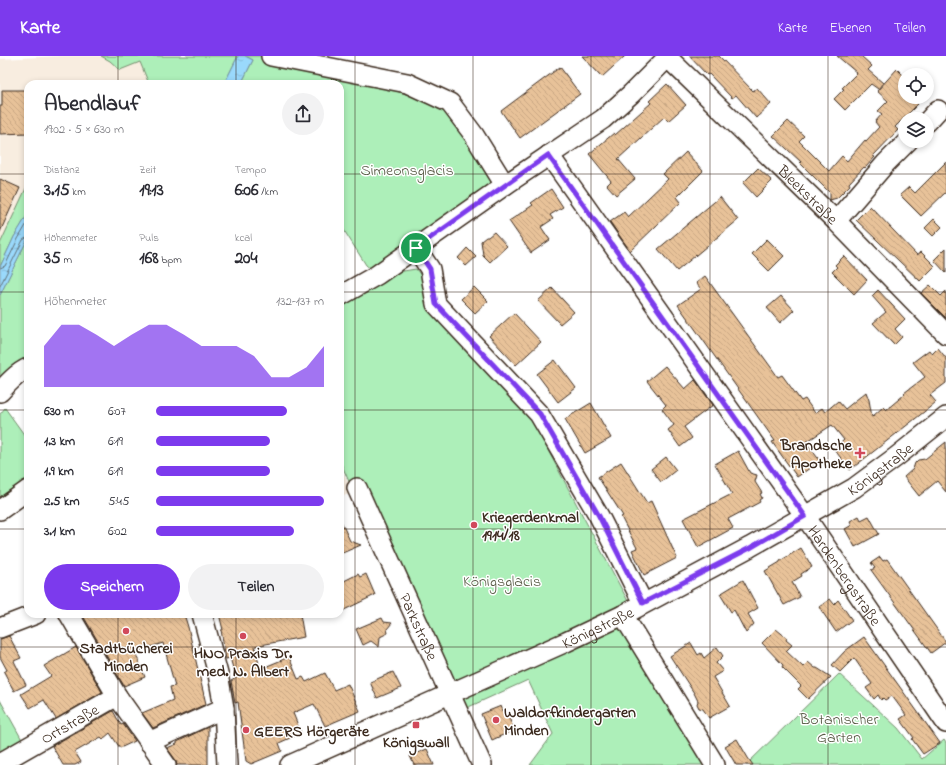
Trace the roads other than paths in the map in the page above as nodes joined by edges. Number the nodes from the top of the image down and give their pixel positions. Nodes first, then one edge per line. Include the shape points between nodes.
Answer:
1 (271, 56) edge
2 (668, 56) edge
3 (339, 62) edge
4 (901, 148) edge
5 (548, 155) junction
6 (505, 185) junction
7 (836, 221) junction
8 (416, 248) junction
9 (344, 294) edge
10 (946, 334) edge
11 (24, 370) edge
12 (0, 392) edge
13 (946, 417) edge
14 (357, 488) dead end
15 (24, 493) edge
16 (0, 510) edge
17 (805, 516) junction
18 (643, 603) junction
19 (623, 614) junction
20 (26, 618) edge
21 (71, 618) edge
22 (203, 618) edge
23 (0, 628) edge
24 (450, 694) junction
25 (117, 696) junction
26 (224, 708) junction
27 (946, 723) edge
28 (149, 742) junction
29 (0, 763) edge
30 (166, 765) edge
31 (228, 765) edge
32 (290, 765) edge
33 (482, 765) edge
34 (715, 765) edge

1 - 3 street
2 - 5 street via 603,119
2 - 7 street, Bleekstraße
3 - 6 street via 407,83 450,102
4 - 7 street
5 - 6 street
5 - 17 street, Hardenbergstraße
6 - 8 street
7 - 10 street, Bleekstraße
8 - 9 street
8 - 18 street via 430,269 436,304 540,414 599,516
11 - 12 street
13 - 17 street, Königstraße via 854,488
14 - 24 street, Parkstraße
15 - 16 street
17 - 18 street, Königstraße via 750,548
17 - 27 street, Hardenbergstraße
18 - 19 street, Königstraße
19 - 24 street, Königstraße
19 - 34 street
20 - 23 street
21 - 25 street
22 - 26 street
24 - 32 street, Königstraße
24 - 33 street, Parkstraße
25 - 28 street
25 - 29 street, Ortstraße
26 - 28 street
26 - 31 street
28 - 30 street

